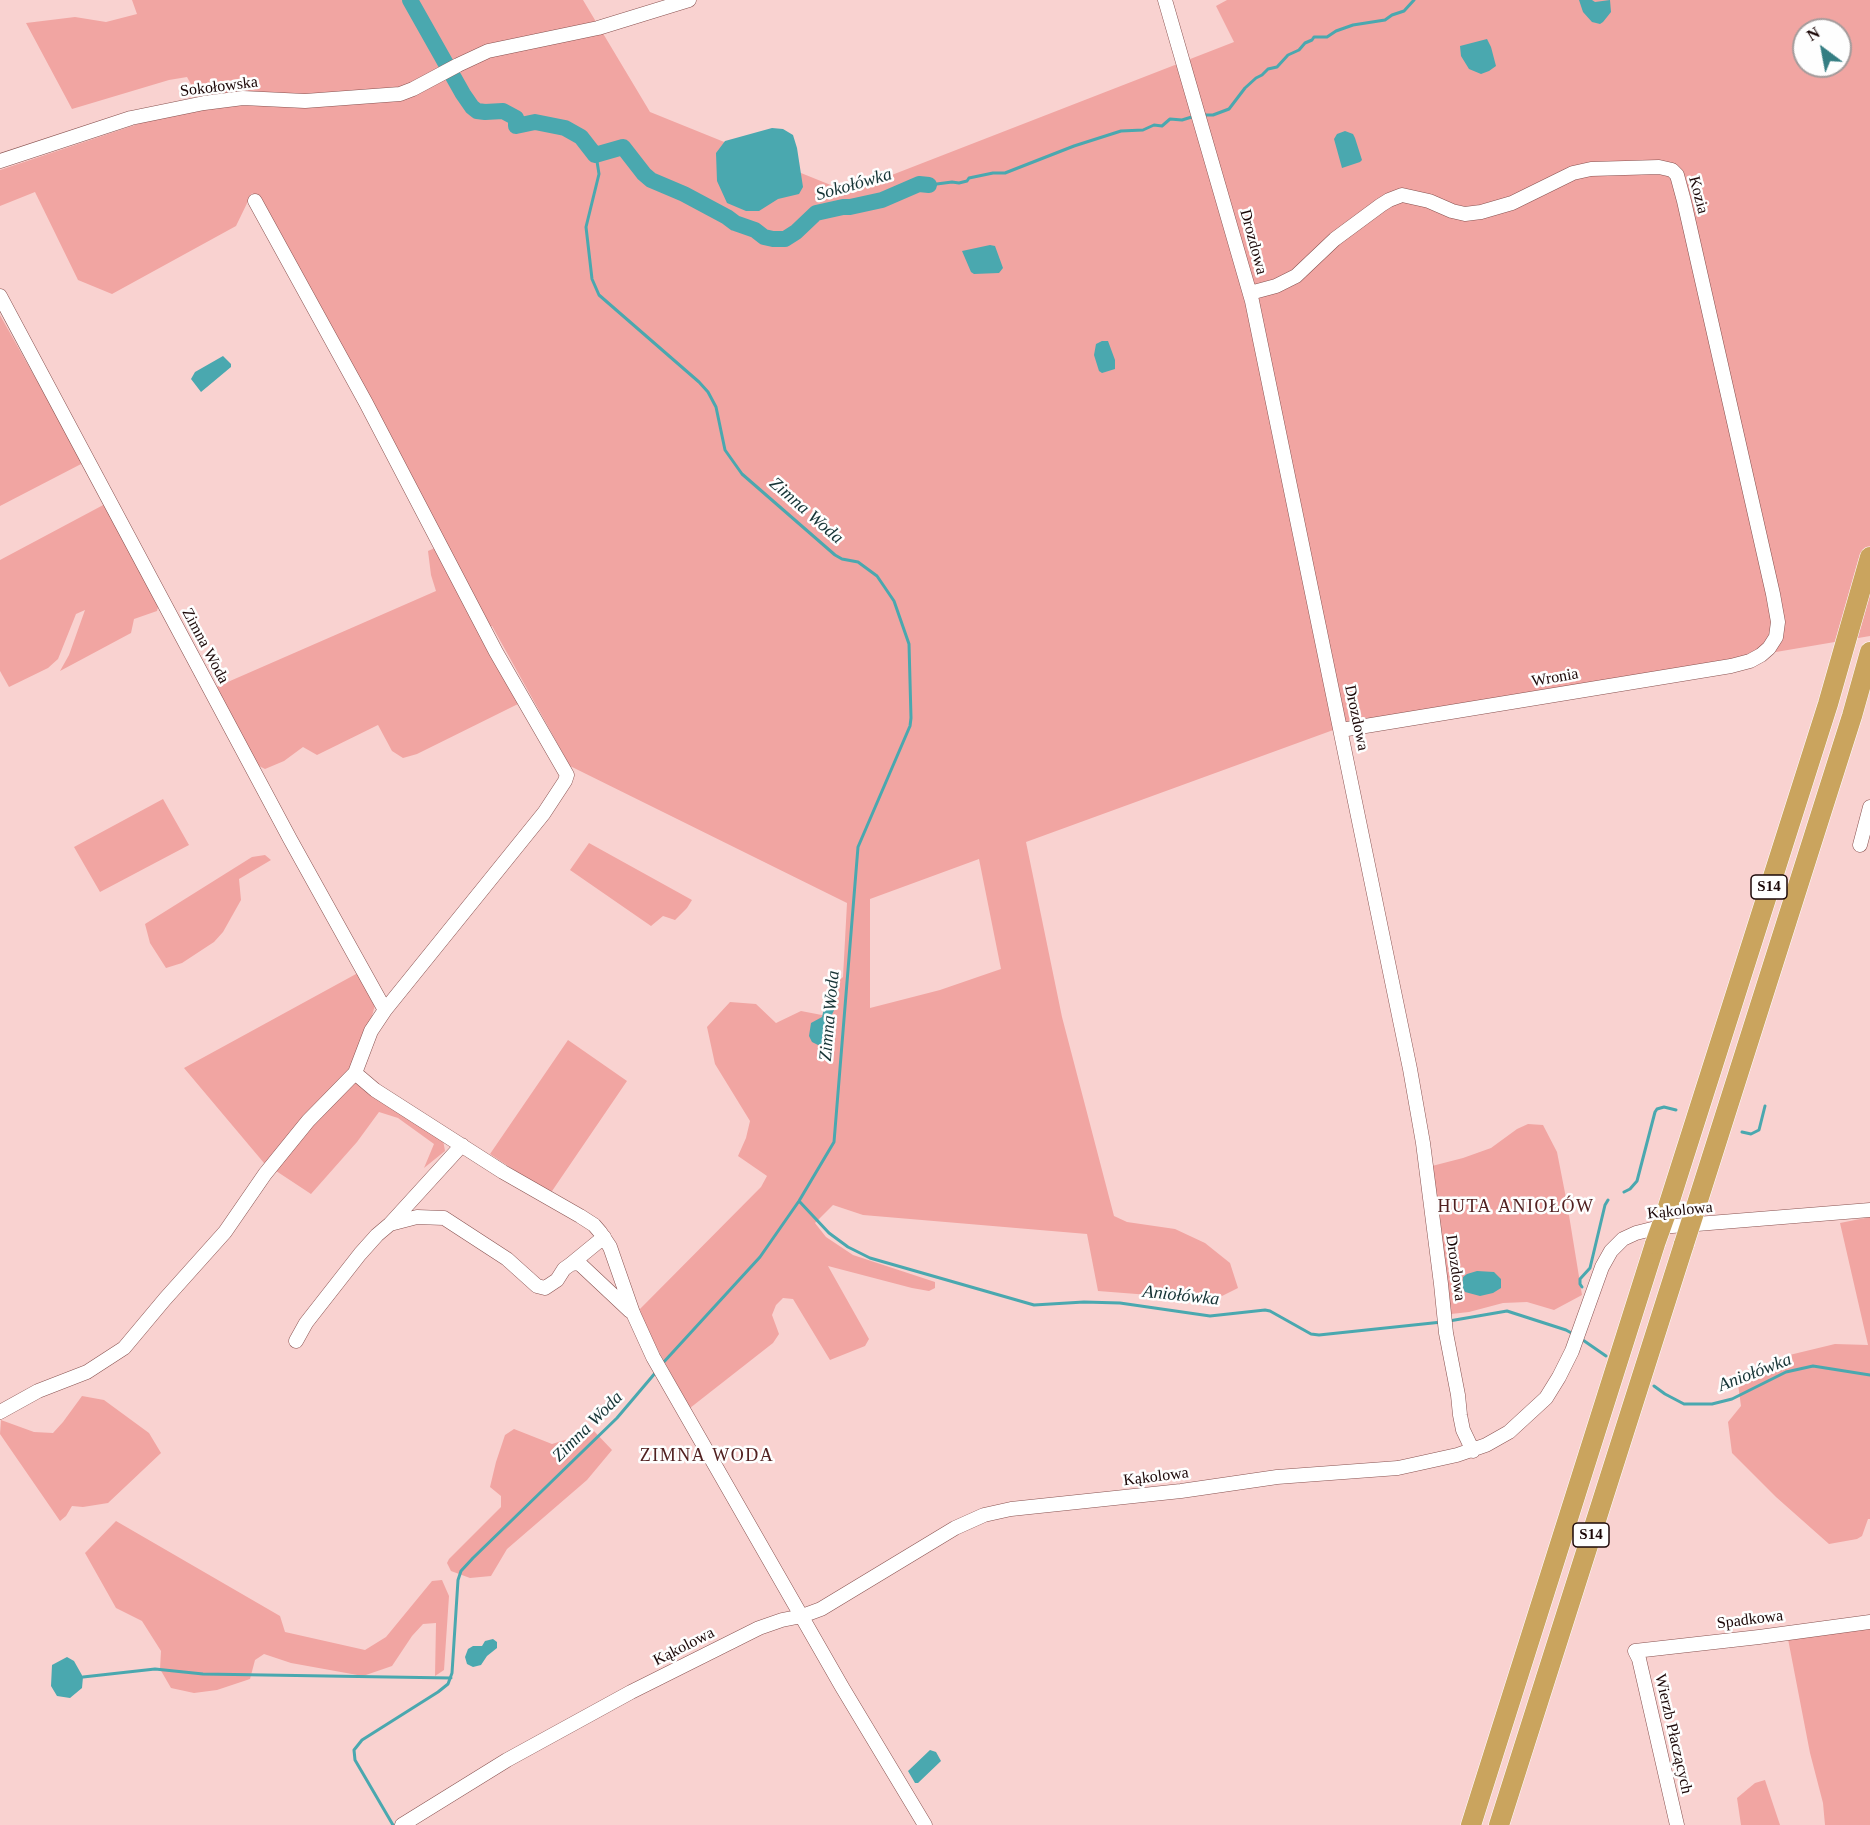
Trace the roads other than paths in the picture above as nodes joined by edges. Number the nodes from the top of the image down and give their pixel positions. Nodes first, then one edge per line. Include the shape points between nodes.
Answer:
1 (689, 0) edge
2 (1165, 0) edge
3 (0, 161) edge
4 (255, 201) dead end
5 (1250, 292) junction
6 (0, 296) edge
7 (1870, 557) edge
8 (1770, 648) joint
9 (1870, 652) edge
10 (1341, 730) junction
11 (1870, 807) edge
12 (1860, 845) dead end
13 (385, 1010) junction
14 (355, 1073) junction
15 (462, 1145) junction
16 (1870, 1210) edge
17 (390, 1224) junction
18 (604, 1237) junction
19 (571, 1264) junction
20 (634, 1316) junction
21 (296, 1341) dead end
22 (0, 1412) edge
23 (1473, 1450) junction
24 (802, 1616) junction
25 (1870, 1622) edge
26 (1635, 1651) joint
27 (402, 1825) edge
28 (925, 1825) edge
29 (1471, 1825) edge
30 (1499, 1825) edge
31 (1677, 1825) edge

1 - 3 street, Sokołowska via 598,28 479,54 400,94 305,101 243,98 165,111 131,118
2 - 5 street, Drozdowa
4 - 13 street via 496,652 567,775 544,813
5 - 8 street, Kozia via 1296,276 1342,234 1402,195 1465,214 1512,203 1573,173 1591,169 1672,170 1684,201 1775,604 1778,622
5 - 10 street, Drozdowa
6 - 13 street, Zimna Woda
7 - 29 highway, S14, bridge via 1828,704
8 - 10 street, Wronia via 1750,661 1731,666
9 - 30 highway, S14, bridge
10 - 23 street, Drozdowa via 1418,1108 1445,1322 1463,1430
11 - 12 street
13 - 14 street via 371,1031
14 - 15 street
14 - 22 street via 308,1121 225,1232 124,1348 87,1372 38,1391
15 - 17 street
15 - 18 street via 594,1225
16 - 23 street, Kąkolowa via 1660,1227 1623,1239 1602,1268 1572,1351 1546,1398 1509,1432
17 - 19 street via 417,1217 444,1218 507,1258 537,1286 545,1288
17 - 21 street via 356,1260
18 - 19 street
18 - 20 street
19 - 20 street via 581,1265
20 - 24 street via 653,1357
23 - 24 street, Kąkolowa via 1398,1468 1277,1477 994,1512 964,1523 826,1607
24 - 27 street, Kąkolowa via 759,1628 631,1692 507,1760
24 - 28 street
25 - 26 street, Spadkowa
26 - 31 street, Wierzb Płaczących

